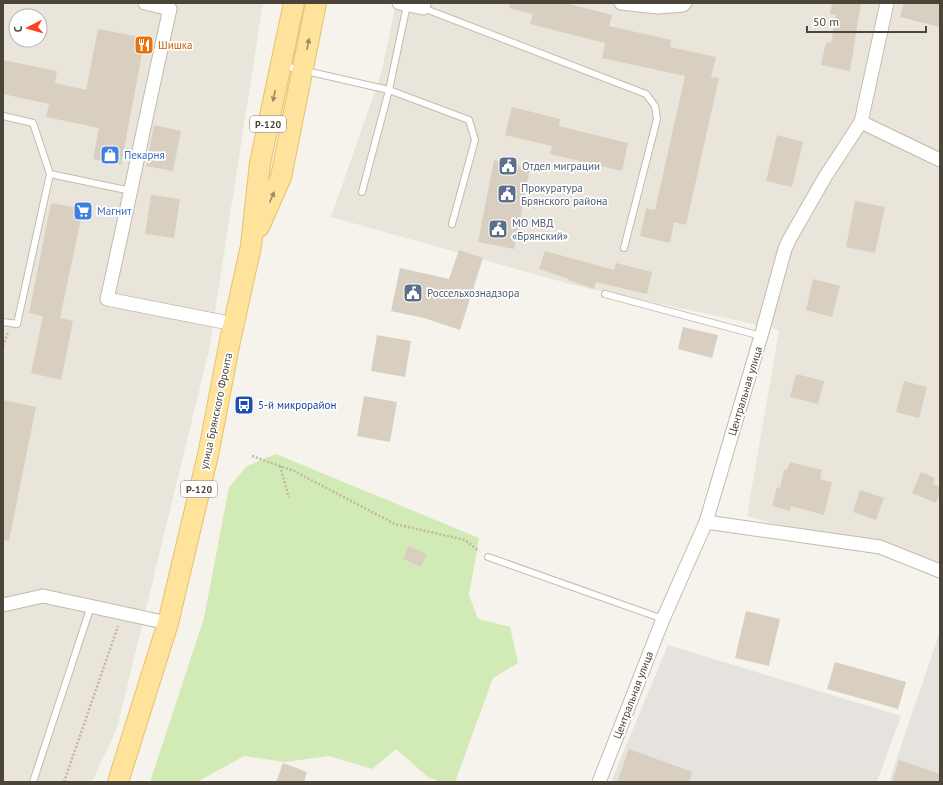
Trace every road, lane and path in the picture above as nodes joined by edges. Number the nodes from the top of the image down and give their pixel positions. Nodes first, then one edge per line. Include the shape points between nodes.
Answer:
1 (145, 3) edge
2 (294, 3) edge
3 (316, 3) edge
4 (621, 3) edge
5 (685, 3) edge
6 (887, 3) edge
7 (403, 4) edge
8 (423, 6) edge
9 (281, 66) junction
10 (302, 70) junction
11 (389, 90) junction
12 (3, 116) edge
13 (861, 122) junction
14 (940, 160) edge
15 (50, 174) junction
16 (131, 191) junction
17 (362, 192) dead end
18 (452, 224) dead end
19 (251, 246) junction
20 (624, 248) dead end
21 (605, 294) dead end
22 (3, 322) edge
23 (234, 324) junction
24 (761, 336) junction
25 (252, 456) dead end
26 (280, 466) junction
27 (289, 498) dead end
28 (706, 522) junction
29 (488, 556) joint
30 (940, 571) edge
31 (3, 605) edge
32 (91, 606) junction
33 (122, 613) junction
34 (663, 619) junction
35 (168, 623) junction
36 (33, 782) edge
37 (64, 782) edge
38 (118, 782) edge
39 (599, 782) edge

1 - 16 street via 170,9
2 - 9 main road, улица Брянского Фронта / Р-120
10 -> 3 main road, улица Брянского Фронта
4 - 5 street via 658,7
6 - 13 street, Центральная улица
7 - 8 street
7 - 11 lane
8 - 20 lane via 646,94 655,106 657,119
9 - 10 lane
9 -> 19 main road, улица Брянского Фронта / Р-120 via 260,163
10 - 11 lane
19 -> 10 main road, улица Брянского Фронта via 281,176
11 - 17 lane
11 - 18 lane via 469,120 475,140
12 - 15 lane via 33,122
13 - 14 street
13 - 24 street, Центральная улица via 825,177 785,249
15 - 16 lane
15 - 22 lane via 17,324
16 - 23 street via 107,299
19 - 23 main road, улица Брянского Фронта / Р-120
21 - 24 lane
23 - 35 main road, улица Брянского Фронта / Р-120 via 208,455
24 - 28 street, Центральная улица
25 - 26 path
26 - 27 path
26 - 29 path via 395,524 465,540
28 - 30 street via 880,547
28 - 34 street, Центральная улица
29 - 34 lane
31 - 32 street via 43,596
32 - 33 street
32 - 36 lane
33 - 35 street
33 - 37 path
34 - 39 street, Центральная улица
35 - 38 main road, улица Брянского Фронта / Р-120

